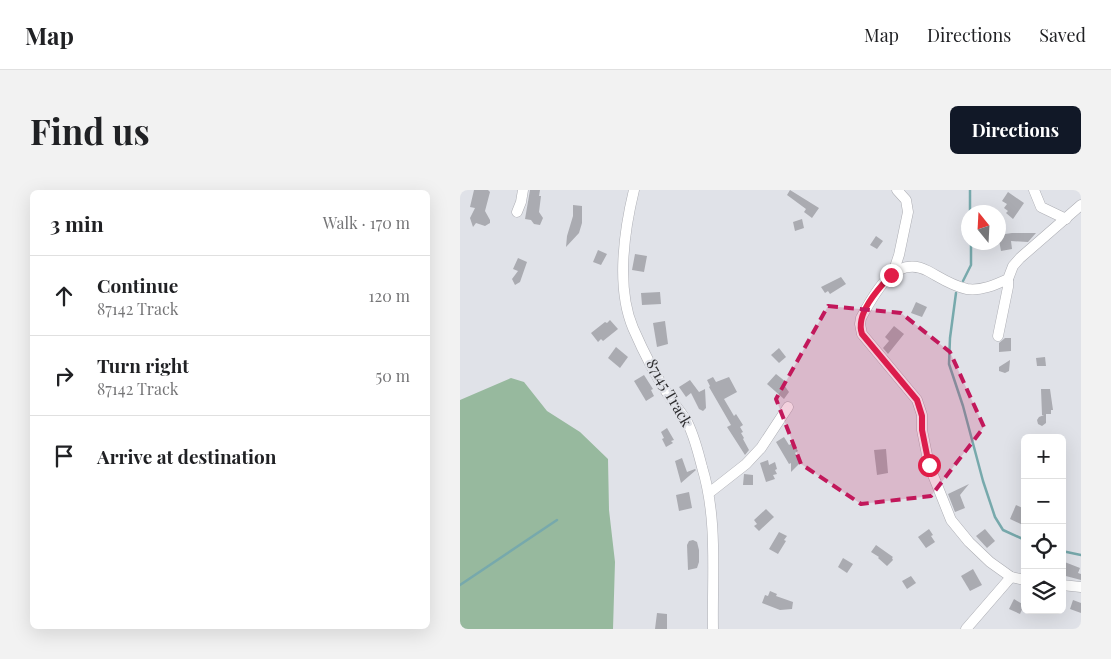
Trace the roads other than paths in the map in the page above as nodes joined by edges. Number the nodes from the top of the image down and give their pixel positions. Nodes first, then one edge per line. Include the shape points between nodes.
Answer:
1 (523, 190) edge
2 (634, 190) edge
3 (897, 190) edge
4 (1034, 190) edge
5 (1081, 204) edge
6 (517, 212) dead end
7 (1066, 219) junction
8 (896, 271) junction
9 (1008, 279) junction
10 (998, 336) dead end
11 (788, 407) dead end
12 (709, 493) junction
13 (1011, 577) junction
14 (1021, 579) edge
15 (1066, 585) edge
16 (1081, 587) edge
17 (713, 629) edge
18 (966, 629) edge

1 - 6 street
2 - 12 street, 87145 Track via 624,253 624,292 628,312 632,327 690,430
3 - 8 street via 906,200 908,212
4 - 7 street via 1041,207
5 - 7 street
7 - 9 street via 1020,258
8 - 9 street via 916,266 954,285 971,289
8 - 13 street via 874,296 861,318 862,334 917,400 929,465 951,520 977,550
9 - 10 street
11 - 12 street via 761,448
12 - 17 street, 87145 Track
13 - 14 street
13 - 18 street
15 - 16 street

